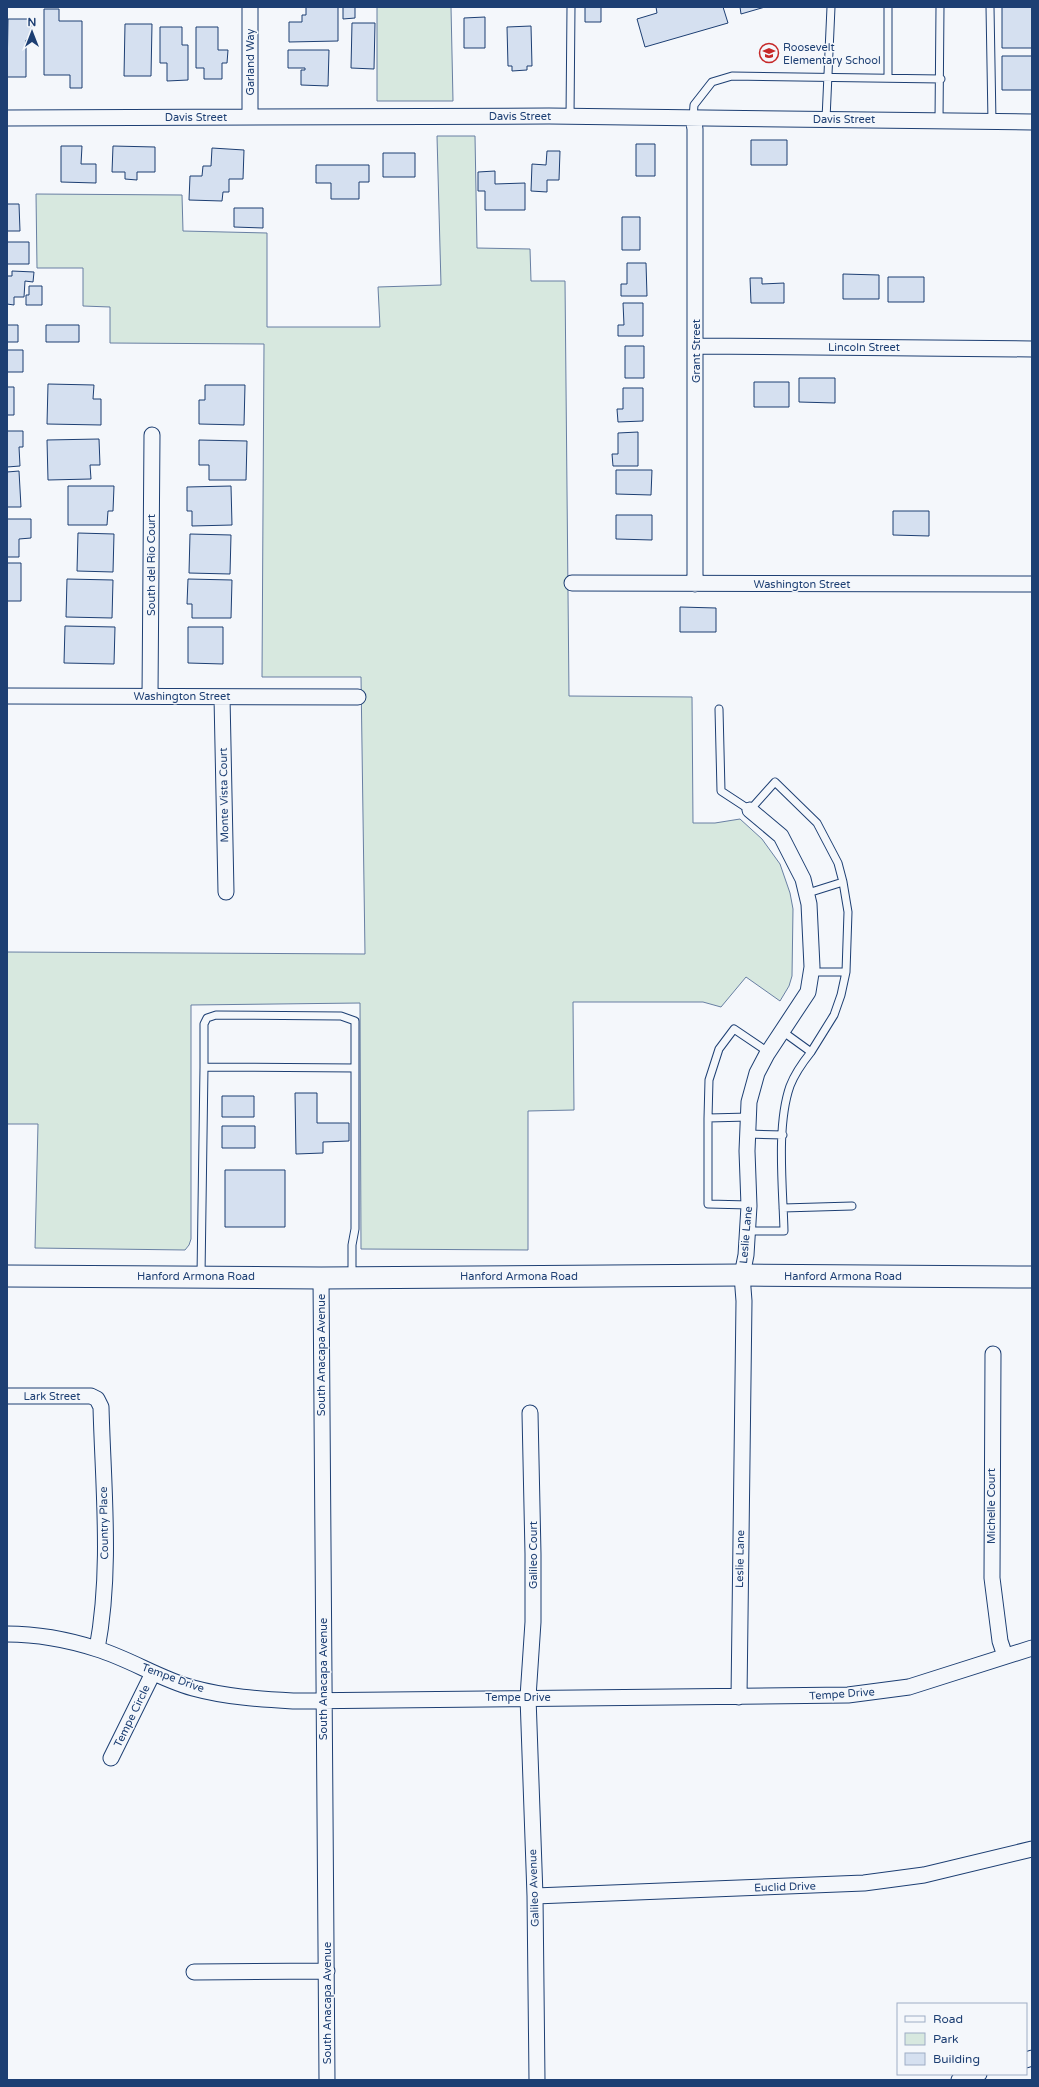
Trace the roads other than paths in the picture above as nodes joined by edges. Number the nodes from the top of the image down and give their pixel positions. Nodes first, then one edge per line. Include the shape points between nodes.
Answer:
1 (250, 7) edge
2 (571, 7) edge
3 (831, 7) edge
4 (888, 7) edge
5 (940, 7) edge
6 (990, 7) edge
7 (827, 78) junction
8 (888, 78) junction
9 (941, 79) junction
10 (250, 117) junction
11 (570, 117) junction
12 (7, 118) edge
13 (692, 118) junction
14 (826, 119) junction
15 (939, 120) junction
16 (992, 122) junction
17 (1032, 122) edge
18 (696, 346) junction
19 (1032, 348) edge
20 (152, 435) dead end
21 (572, 583) dead end
22 (695, 584) junction
23 (1032, 584) edge
24 (7, 696) edge
25 (150, 696) junction
26 (222, 697) junction
27 (358, 697) dead end
28 (720, 709) dead end
29 (750, 810) junction
30 (843, 882) junction
31 (226, 892) dead end
32 (808, 893) junction
33 (812, 972) junction
34 (846, 972) junction
35 (782, 1031) junction
36 (768, 1052) junction
37 (811, 1052) junction
38 (204, 1067) junction
39 (355, 1068) junction
40 (708, 1118) junction
41 (749, 1118) junction
42 (748, 1134) junction
43 (783, 1135) junction
44 (749, 1205) junction
45 (852, 1206) dead end
46 (784, 1208) junction
47 (747, 1231) junction
48 (742, 1275) junction
49 (7, 1276) edge
50 (201, 1276) junction
51 (352, 1277) junction
52 (1032, 1277) edge
53 (321, 1278) junction
54 (993, 1354) dead end
55 (7, 1396) edge
56 (97, 1399) joint
57 (530, 1414) dead end
58 (7, 1634) edge
59 (1032, 1648) edge
60 (98, 1649) junction
61 (1005, 1656) junction
62 (153, 1673) junction
63 (528, 1697) junction
64 (739, 1697) junction
65 (323, 1699) junction
66 (111, 1758) dead end
67 (1032, 1849) edge
68 (534, 1896) junction
69 (327, 1971) junction
70 (194, 1972) dead end
71 (976, 2075) edge
72 (327, 2080) edge
73 (537, 2080) edge
74 (959, 2080) edge

1 - 10 street, Garland Way
2 - 11 lane
3 - 7 lane
4 - 8 lane
5 - 9 lane
6 - 16 lane
7 - 8 lane
7 - 13 lane via 732,76 712,82 694,105
7 - 14 lane
8 - 9 lane
9 - 15 lane
10 - 11 street, Davis Street
10 - 12 street, Davis Street
11 - 13 street, Davis Street
13 - 14 street, Davis Street
13 - 18 street, Grant Street via 695,129
14 - 15 street, Davis Street
15 - 16 street, Davis Street
16 - 17 street, Davis Street
18 - 19 street, Lincoln Street
18 - 22 street, Grant Street
20 - 25 street, South del Rio Court
21 - 22 street, Washington Street
22 - 23 street, Washington Street
24 - 25 street, Washington Street
25 - 26 street, Washington Street
26 - 27 street, Washington Street
26 - 31 street, Monte Vista Court
28 - 29 lane via 721,791
29 - 30 lane via 775,782 817,823 838,863
29 - 32 street, Leslie Lane via 781,836
30 - 32 lane
30 - 34 lane via 848,912
32 - 33 street, Leslie Lane
33 - 34 lane
33 - 35 street, Leslie Lane via 808,992
34 - 37 lane via 834,1015
35 - 36 street, Leslie Lane
35 - 37 lane
36 - 40 lane via 734,1029 719,1049 709,1080
36 - 41 street, Leslie Lane via 757,1073 749,1102
37 - 43 lane via 790,1086
38 - 39 lane
38 - 39 lane via 204,1024 207,1018 216,1015 341,1016 355,1021
38 - 50 lane
39 - 51 lane via 355,1229
40 - 41 lane
40 - 44 lane via 708,1204
41 - 42 street, Leslie Lane
42 - 43 lane
42 - 44 street, Leslie Lane
43 - 46 lane
44 - 47 street, Leslie Lane
45 - 46 lane
46 - 47 lane via 784,1231
47 - 48 street, Leslie Lane
48 - 51 main road, Hanford Armona Road
48 - 52 main road, Hanford Armona Road
48 - 64 street, Leslie Lane via 744,1300
49 - 50 main road, Hanford Armona Road
50 - 53 main road, Hanford Armona Road
51 - 53 main road, Hanford Armona Road
53 - 65 street, South Anacapa Avenue
54 - 61 street, Michelle Court via 992,1578 1000,1641
55 - 56 street, Lark Street via 91,1396
56 - 60 street, Country Place via 101,1407 105,1536 103,1619
57 - 63 street, Galileo Court via 533,1622
58 - 60 street, Tempe Drive via 60,1640
59 - 61 street, Tempe Drive
60 - 62 street, Tempe Drive
61 - 64 street, Tempe Drive via 930,1681 878,1692 819,1697
62 - 65 street, Tempe Drive via 193,1688 227,1696 285,1700
62 - 66 street, Tempe Circle
63 - 64 street, Tempe Drive
63 - 65 street, Tempe Drive
63 - 68 street, Galileo Avenue
65 - 69 street, South Anacapa Avenue
67 - 68 street, Euclid Drive via 924,1875 864,1883
68 - 73 street, Galileo Avenue
69 - 70 street
69 - 72 street, South Anacapa Avenue
71 - 74 street

